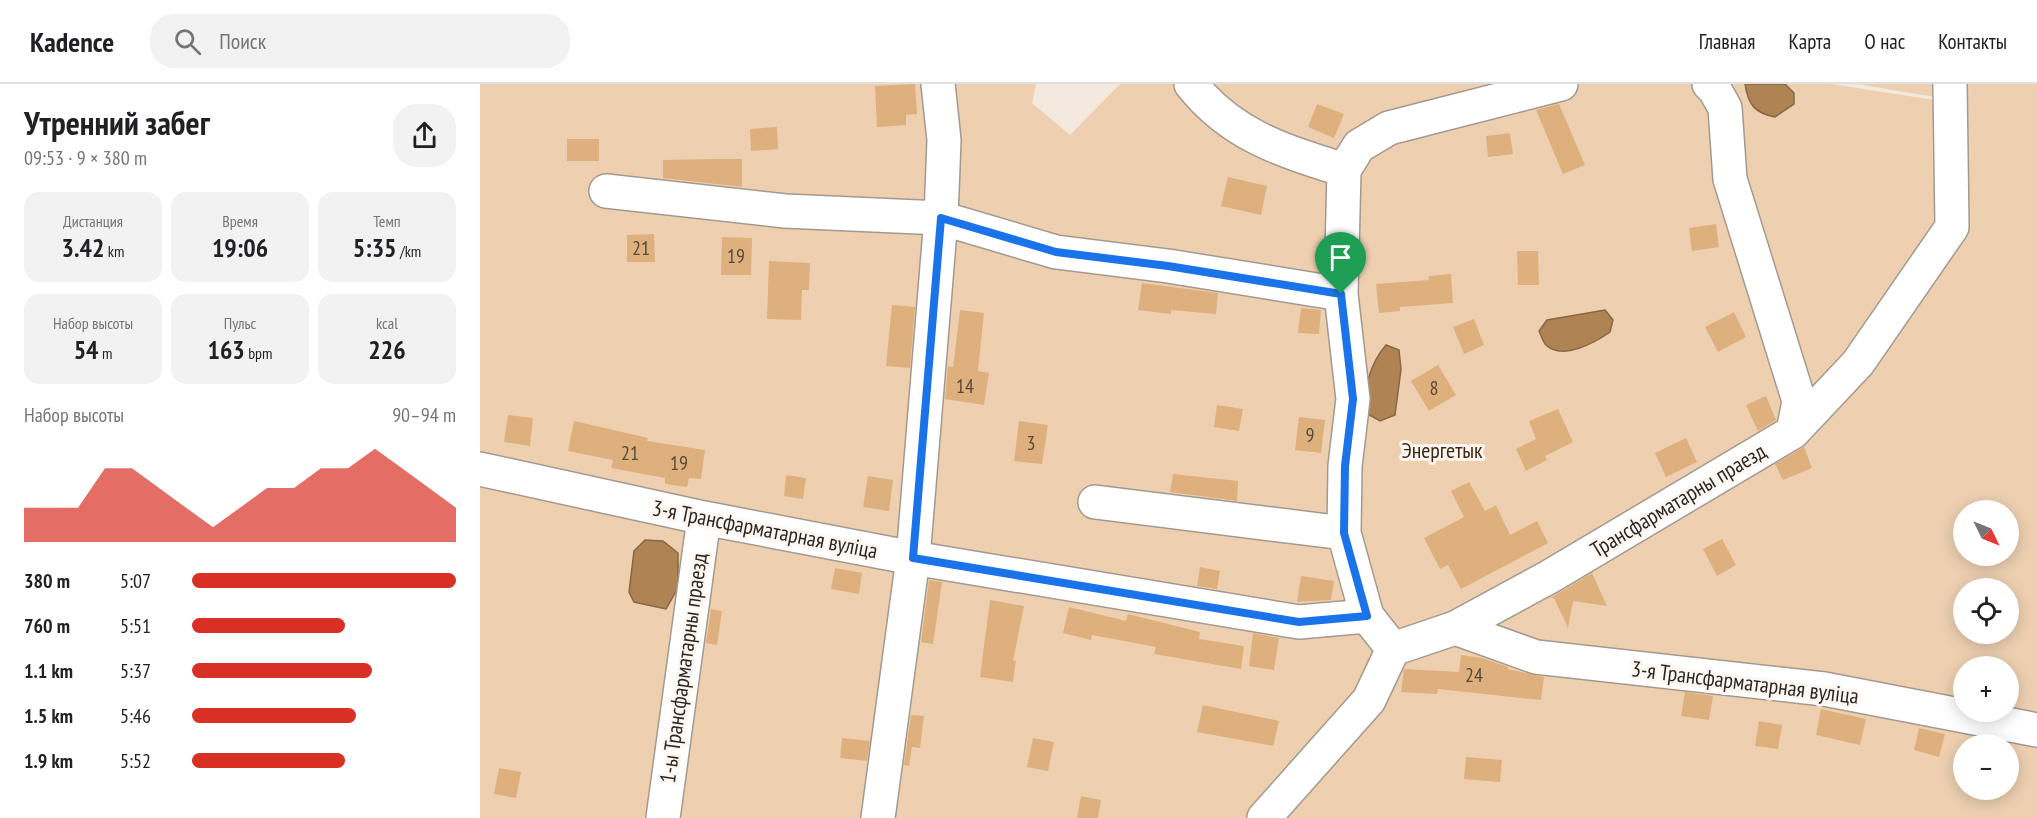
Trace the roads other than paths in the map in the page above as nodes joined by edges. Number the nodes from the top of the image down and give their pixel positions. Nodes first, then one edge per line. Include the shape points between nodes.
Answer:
1 (938, 84) edge
2 (1191, 84) edge
3 (1561, 84) edge
4 (1708, 84) edge
5 (1950, 84) edge
6 (1344, 170) junction
7 (606, 191) dead end
8 (941, 218) junction
9 (1341, 294) junction
10 (1793, 432) junction
11 (480, 469) edge
12 (1095, 502) dead end
13 (704, 518) junction
14 (1344, 533) junction
15 (913, 558) junction
16 (1367, 616) junction
17 (1455, 628) junction
18 (1393, 649) junction
19 (2037, 730) edge
20 (663, 818) edge
21 (878, 818) edge
22 (1264, 818) edge

1 - 8 lane via 944,140
2 - 6 lane via 1210,108 1273,147
3 - 6 lane via 1389,128 1359,146
4 - 10 lane via 1725,108 1730,179 1799,401
5 - 10 lane, Трансфарматарны праезд via 1952,227 1858,363
6 - 9 lane
7 - 8 lane via 785,211
8 - 9 lane via 1056,252
8 - 15 lane
9 - 14 lane via 1353,399 1345,466
10 - 17 lane, Трансфарматарны праезд via 1549,577
11 - 13 lane, 3-я Трансфарматарная вуліца
12 - 14 lane
13 - 15 lane, 3-я Трансфарматарная вуліца
13 - 20 lane, 1-ы Трансфарматарны праезд
14 - 16 lane
15 - 16 lane, 3-я Трансфарматарная вуліца via 1299,622
15 - 21 lane
16 - 18 lane
17 - 18 lane, Трансфарматарны праезд
17 - 19 lane, 3-я Трансфарматарная вуліца via 1536,657 1824,689
18 - 22 lane via 1369,700

